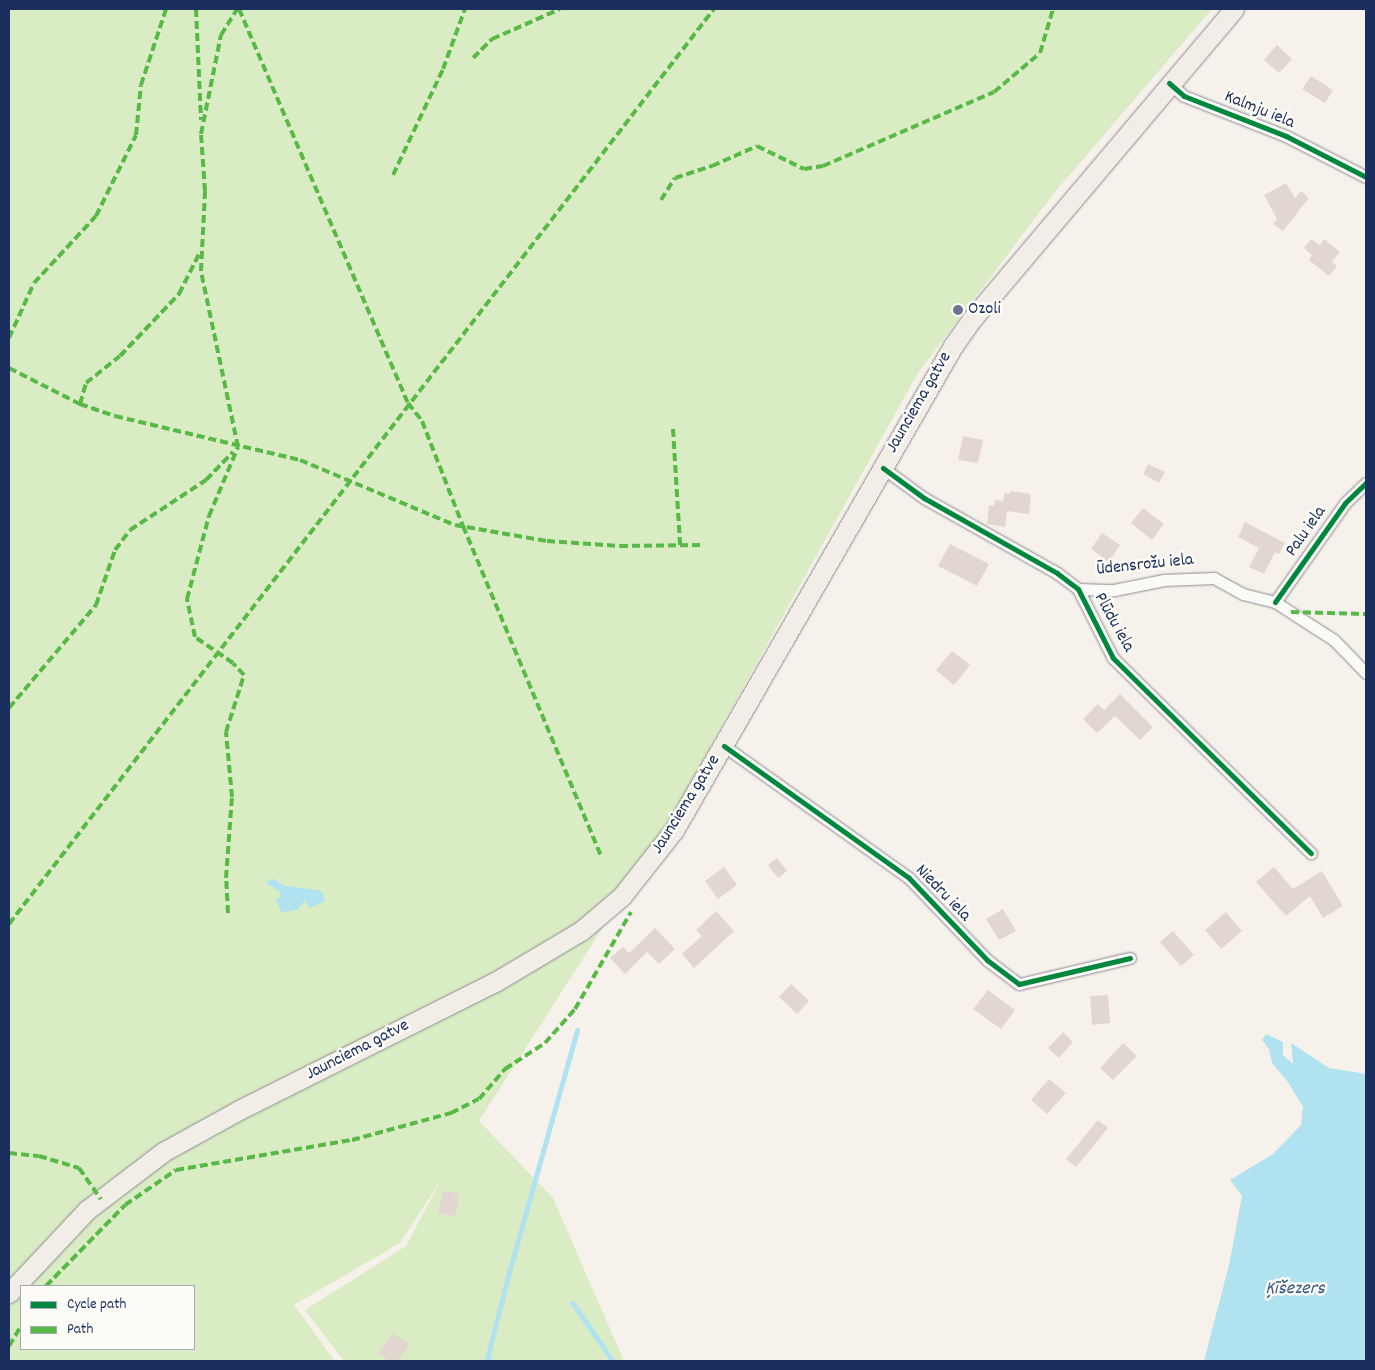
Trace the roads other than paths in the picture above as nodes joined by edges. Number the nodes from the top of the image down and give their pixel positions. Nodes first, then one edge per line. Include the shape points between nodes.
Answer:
1 (1234, 9) edge
2 (1169, 83) junction
3 (1366, 177) edge
4 (883, 468) junction
5 (1366, 483) edge
6 (1078, 589) junction
7 (1275, 602) junction
8 (1366, 673) edge
9 (724, 746) junction
10 (1311, 852) dead end
11 (1130, 958) dead end
12 (9, 1293) edge

1 - 2 main road, Jaunciema gatve
2 - 3 street, Kalmju iela via 1184,96 1286,136
2 - 4 main road, Jaunciema gatve via 972,319
4 - 6 street, Plūdu iela via 924,498 1057,573
4 - 9 main road, Jaunciema gatve
5 - 7 street, Palu iela via 1345,503
6 - 7 street, Ūdensrožu iela via 1114,590 1164,580 1214,578 1243,594
6 - 10 street, Plūdu iela via 1113,658
7 - 8 street, Ūdensrožu iela via 1334,640
9 - 11 street, Niedru iela via 909,878 987,960 1019,984
9 - 12 main road, Jaunciema gatve via 674,830 651,861 622,896 581,931 495,982 239,1110 163,1152 87,1210

